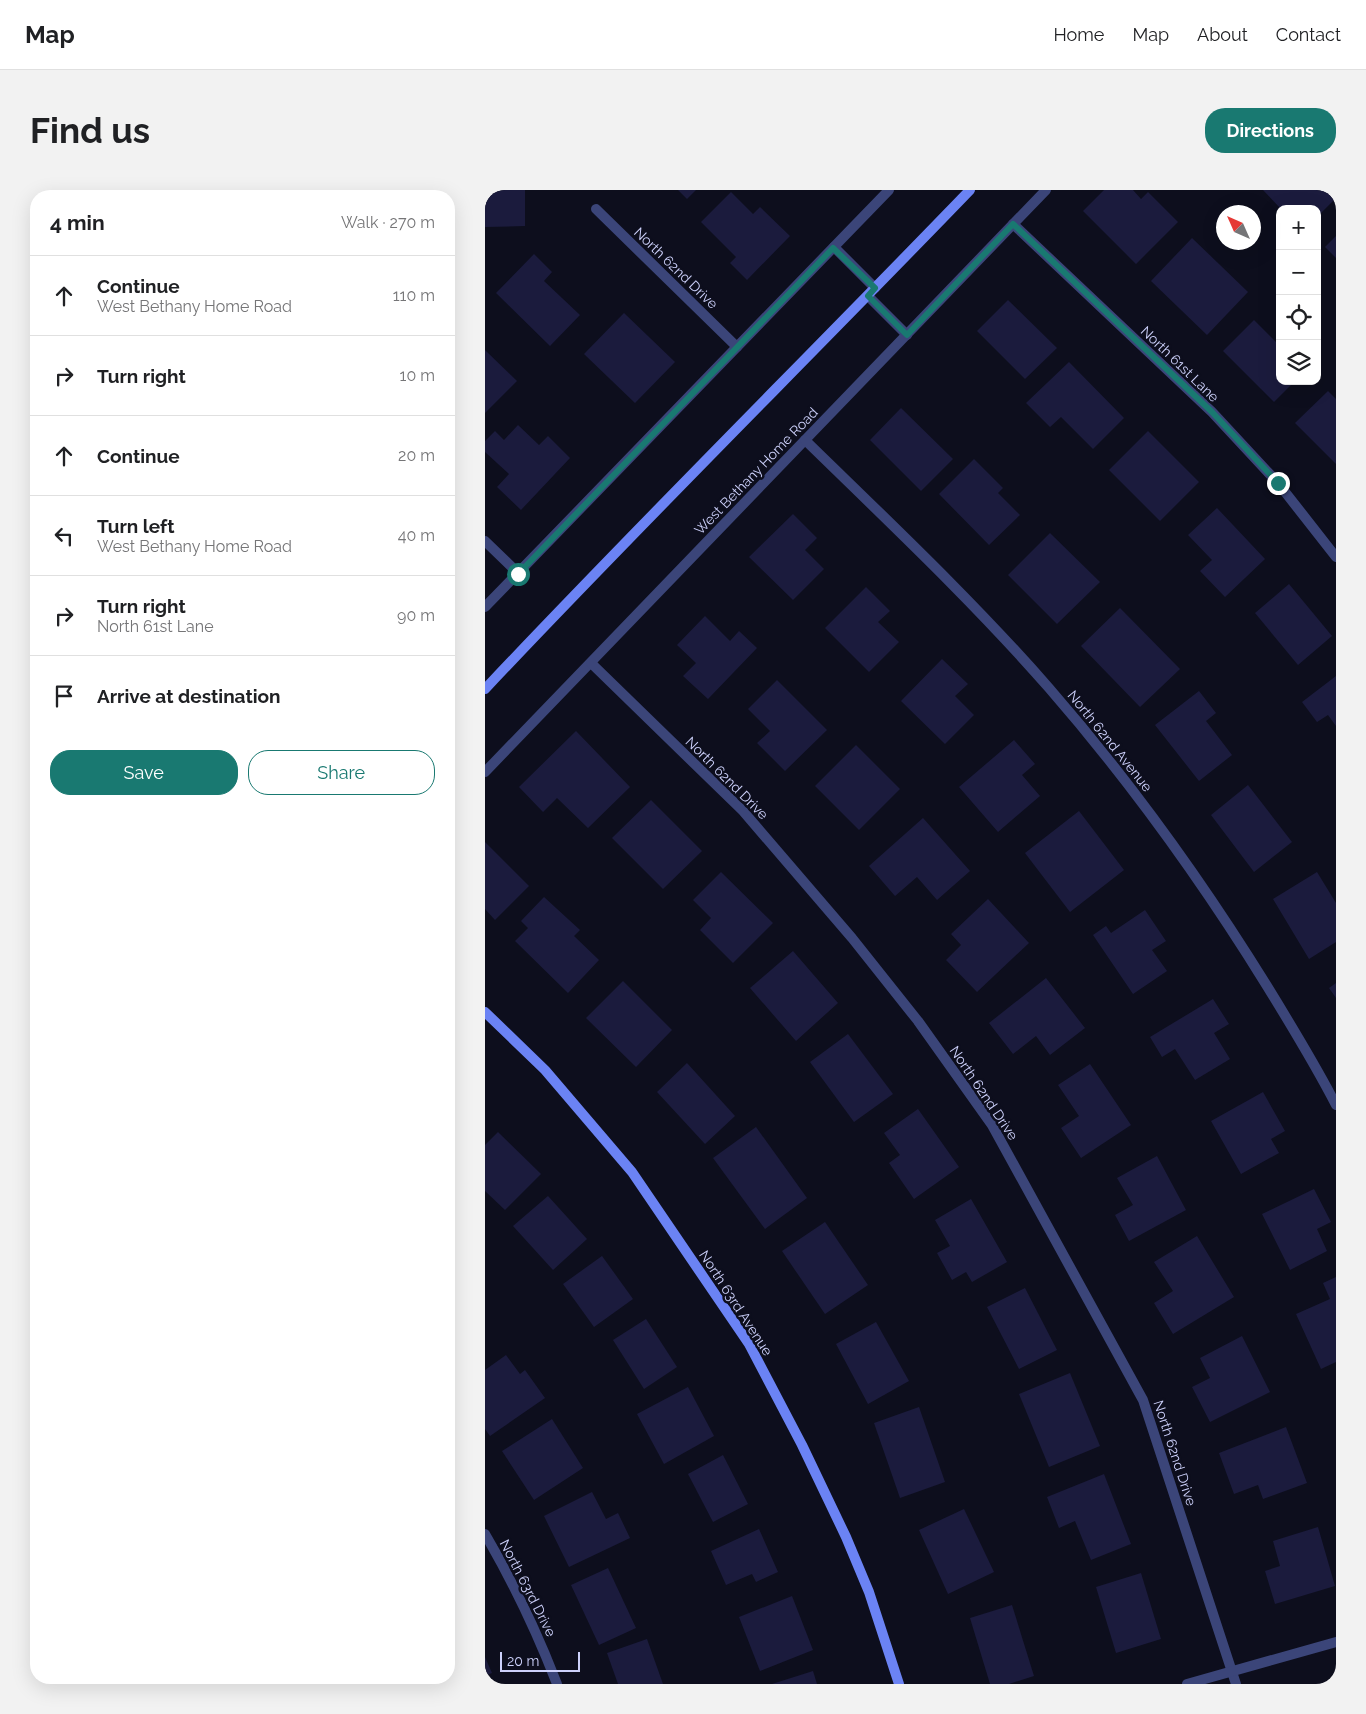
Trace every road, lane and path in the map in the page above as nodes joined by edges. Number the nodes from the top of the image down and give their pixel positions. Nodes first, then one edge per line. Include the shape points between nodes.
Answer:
1 (889, 190) edge
2 (970, 190) edge
3 (1046, 190) edge
4 (596, 209) dead end
5 (1013, 224) junction
6 (833, 248) junction
7 (875, 288) junction
8 (868, 296) junction
9 (907, 335) junction
10 (737, 347) junction
11 (805, 440) junction
12 (485, 541) edge
13 (1336, 557) edge
14 (518, 574) junction
15 (485, 607) edge
16 (591, 663) junction
17 (485, 689) edge
18 (485, 772) edge
19 (485, 1012) edge
20 (1336, 1105) edge
21 (485, 1534) edge
22 (1336, 1642) edge
23 (1232, 1670) junction
24 (557, 1684) edge
25 (899, 1684) edge
26 (1187, 1684) edge
27 (1236, 1684) edge

1 - 6 street
2 - 7 street
3 - 5 street, West Bethany Home Road
4 - 10 street, North 62nd Drive
5 - 9 street, West Bethany Home Road
5 - 13 street, North 61st Lane via 1212,412 1278,483
6 - 7 street
6 - 10 street
7 - 8 street
8 - 9 street
8 - 17 street
9 - 11 street, West Bethany Home Road
10 - 14 street
11 - 16 street, West Bethany Home Road
11 - 20 street, North 62nd Avenue via 947,579 1049,688 1108,760 1170,840 1241,945 1316,1066
12 - 14 street
14 - 15 street
16 - 18 street, West Bethany Home Road
16 - 23 street, North 62nd Drive via 743,810 852,938 992,1125 1143,1400
19 - 25 street, North 63rd Avenue via 545,1070 632,1172 749,1344 846,1537 869,1592
21 - 24 street, North 63rd Drive via 512,1580
22 - 23 street
23 - 26 street
23 - 27 street, North 62nd Drive

